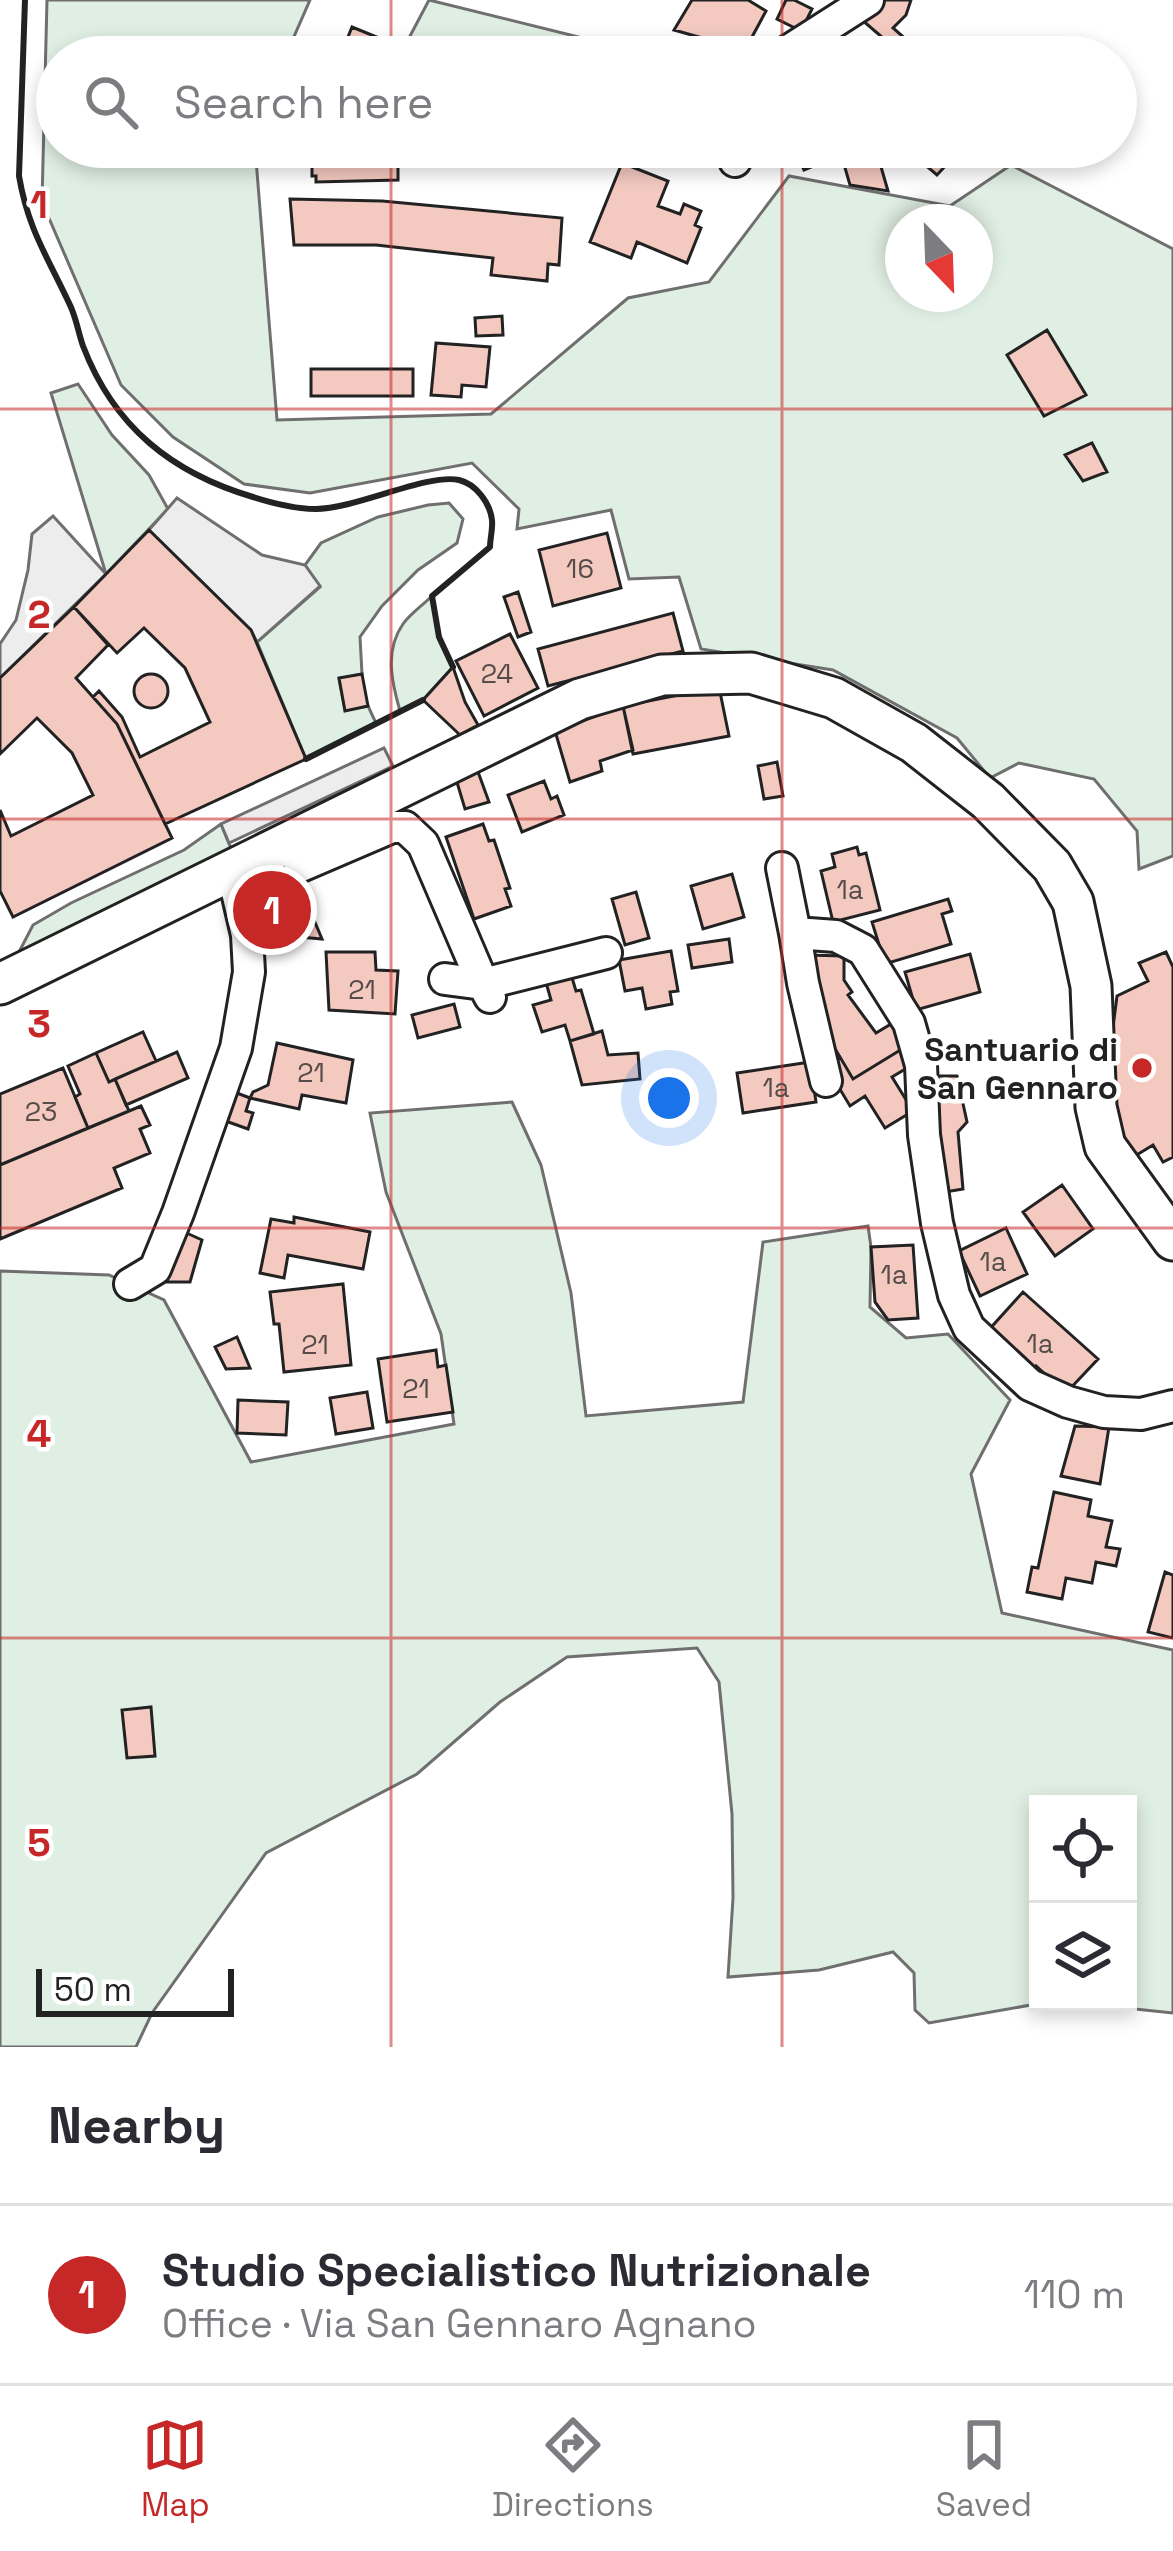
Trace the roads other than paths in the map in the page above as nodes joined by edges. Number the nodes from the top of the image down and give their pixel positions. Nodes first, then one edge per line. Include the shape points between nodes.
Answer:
1 (868, 0) edge
2 (812, 36) edge
3 (290, 841) junction
4 (782, 868) dead end
5 (232, 870) junction
6 (795, 933) junction
7 (606, 952) dead end
8 (445, 979) dead end
9 (0, 984) edge
10 (488, 993) junction
11 (826, 1081) dead end
12 (1173, 1240) edge
13 (130, 1285) dead end
14 (1173, 1406) edge

1 - 2 street
3 - 5 main road
3 - 10 street via 301,866 405,827 423,844
3 - 12 main road via 580,699 662,675 751,673 834,698 914,742 1052,866 1072,902 1091,986 1105,1146
4 - 6 street
5 - 9 main road
5 - 13 street via 249,972 236,1048 155,1268
6 - 11 street
6 - 14 street via 836,936 863,950 909,1023 921,1065 937,1223 969,1328 1030,1384 1069,1402 1141,1414
7 - 10 street
8 - 10 street

